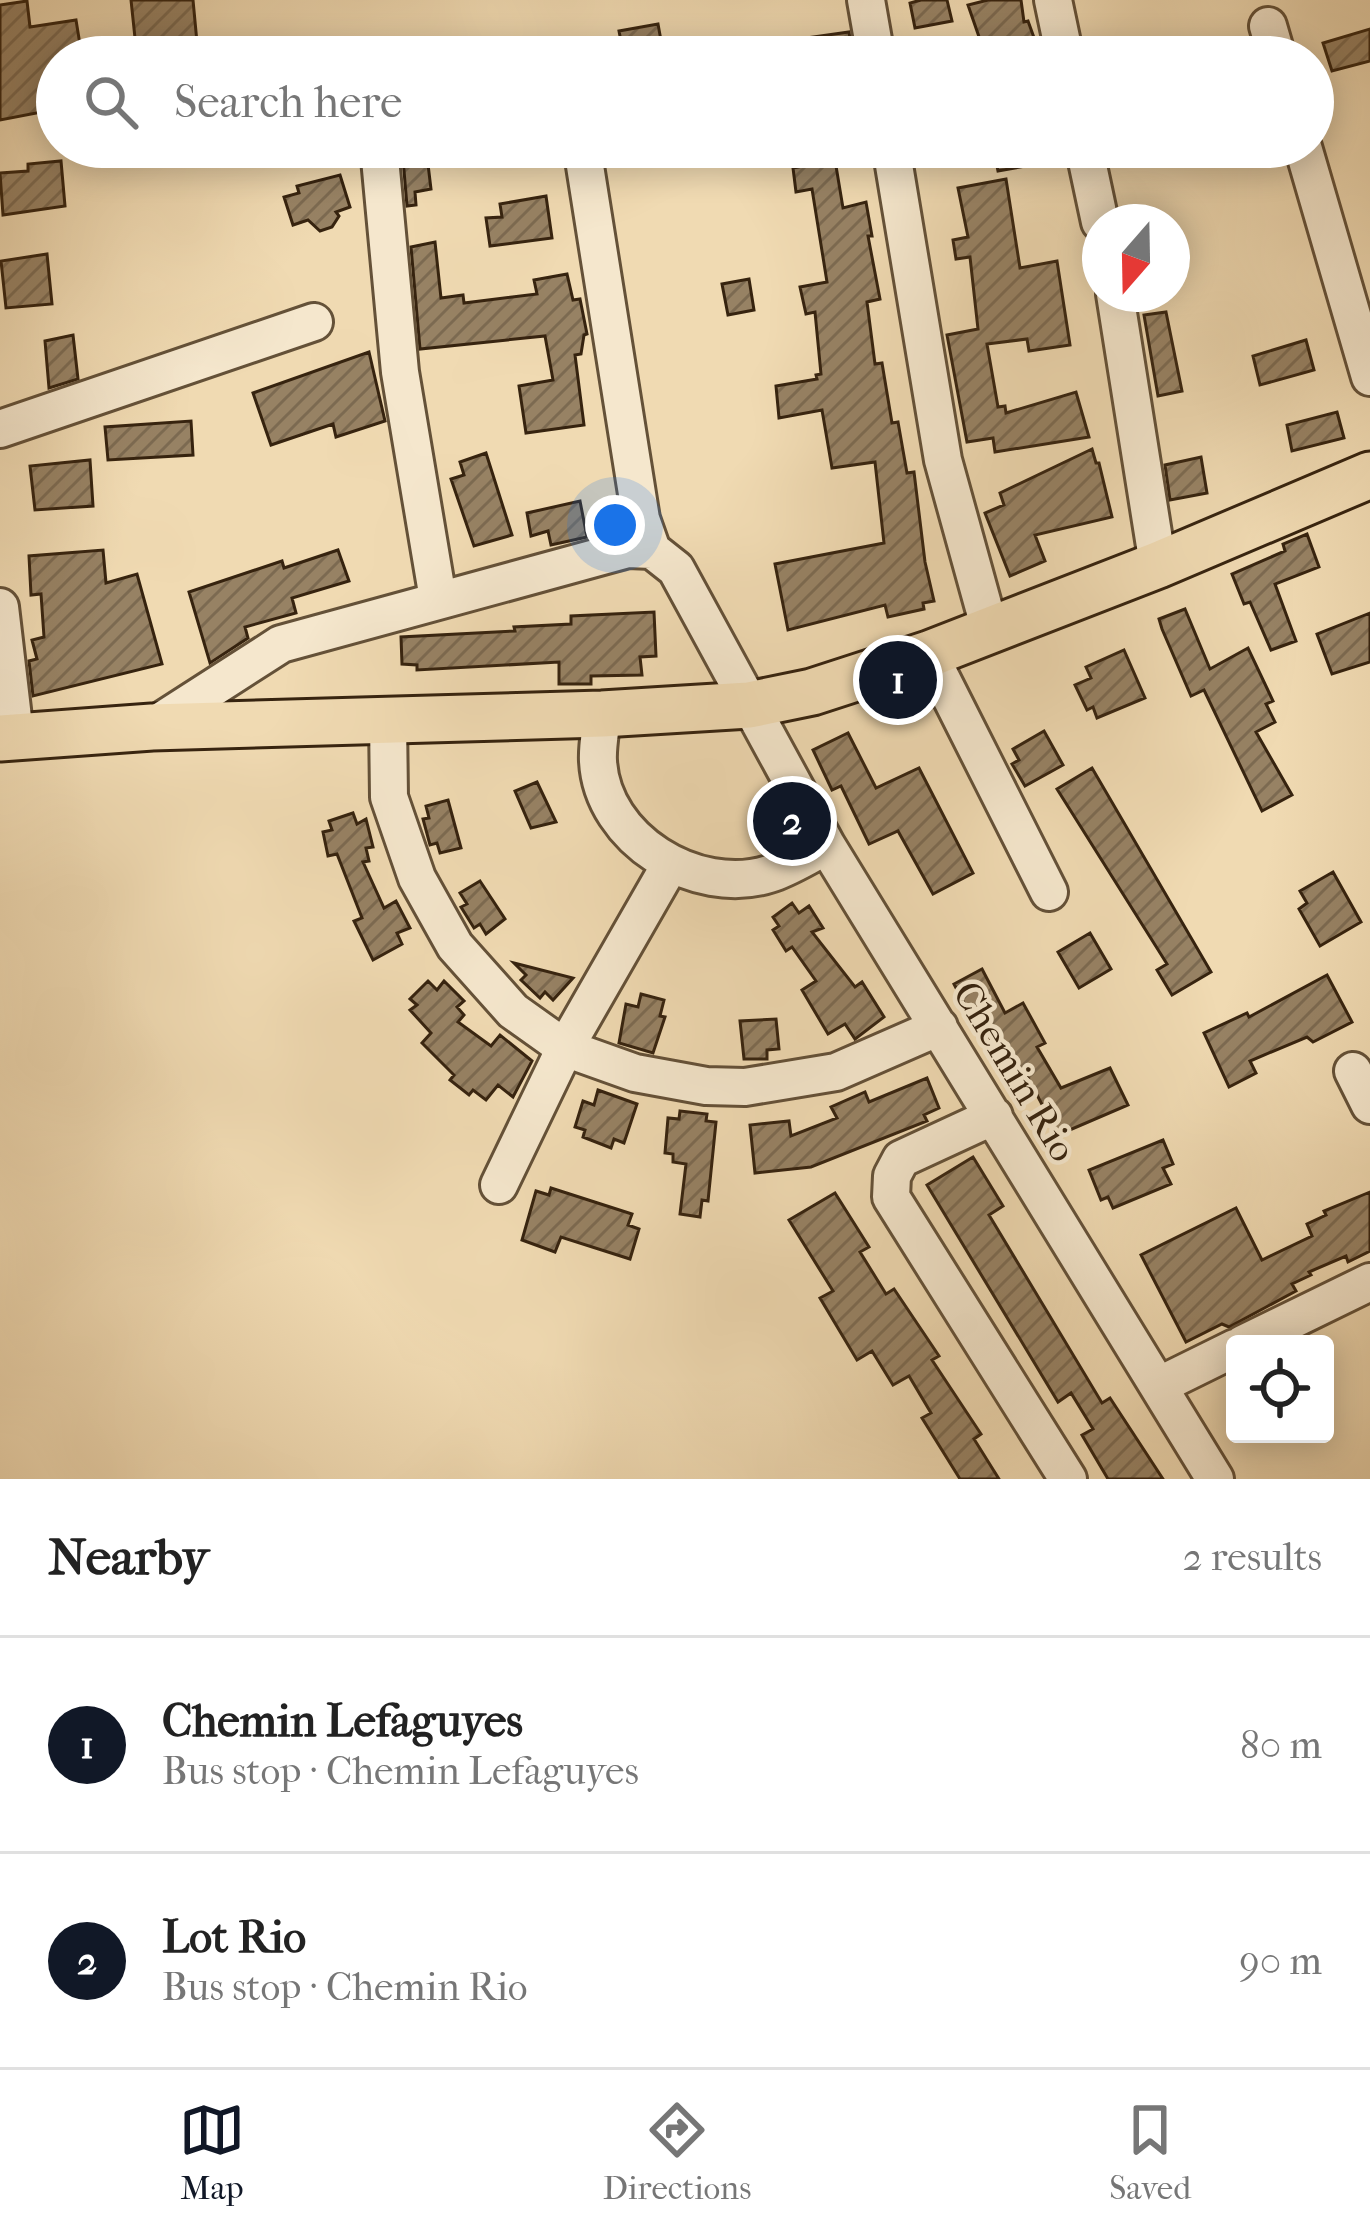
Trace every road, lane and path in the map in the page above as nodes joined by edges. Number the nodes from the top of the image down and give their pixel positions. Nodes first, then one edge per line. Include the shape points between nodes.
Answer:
1 (866, 0) edge
2 (1053, 0) edge
3 (872, 36) edge
4 (1061, 36) edge
5 (381, 168) edge
6 (586, 168) edge
7 (894, 168) edge
8 (1088, 168) edge
9 (1309, 168) edge
10 (1096, 204) edge
11 (1118, 312) edge
12 (314, 322) dead end
13 (1370, 376) edge
14 (0, 429) edge
15 (1370, 475) edge
16 (652, 550) junction
17 (1158, 565) junction
18 (438, 599) junction
19 (0, 607) edge
20 (990, 630) junction
21 (928, 653) junction
22 (749, 705) junction
23 (602, 714) junction
24 (388, 720) junction
25 (152, 727) junction
26 (7, 737) edge
27 (827, 846) junction
28 (670, 866) junction
29 (1049, 892) dead end
30 (939, 1027) junction
31 (566, 1048) junction
32 (1353, 1071) dead end
33 (1370, 1105) edge
34 (994, 1116) junction
35 (499, 1185) dead end
36 (1370, 1282) edge
37 (1262, 1335) edge
38 (1226, 1352) edge
39 (1160, 1385) junction
40 (1068, 1479) edge
41 (1215, 1479) edge

1 - 3 street
2 - 4 street
5 - 18 street via 400,372
6 - 16 street
7 - 20 street via 943,460
8 - 10 street
9 - 13 street
11 - 17 street
12 - 14 street
15 - 17 main road
16 - 18 street via 628,549
16 - 22 street, Chemin Rio via 676,569
17 - 20 main road
18 - 25 street via 280,644
19 - 26 street
20 - 21 main road
21 - 22 main road
21 - 29 street
22 - 23 main road
22 - 27 street, Chemin Rio
23 - 24 main road
23 - 28 street via 597,763 610,802 636,839
24 - 25 main road
24 - 31 street via 389,797 417,878 469,962 513,1011
25 - 26 main road
27 - 28 street via 767,875 723,877
27 - 30 street, Chemin Rio
28 - 31 street
30 - 31 street via 836,1072 745,1087 635,1073
30 - 34 street, Chemin Rio
31 - 35 street
32 - 33 street
34 - 39 street, Chemin Rio
34 - 40 street via 901,1159 891,1197
36 - 37 street
38 - 39 street
39 - 41 street, Chemin Rio

